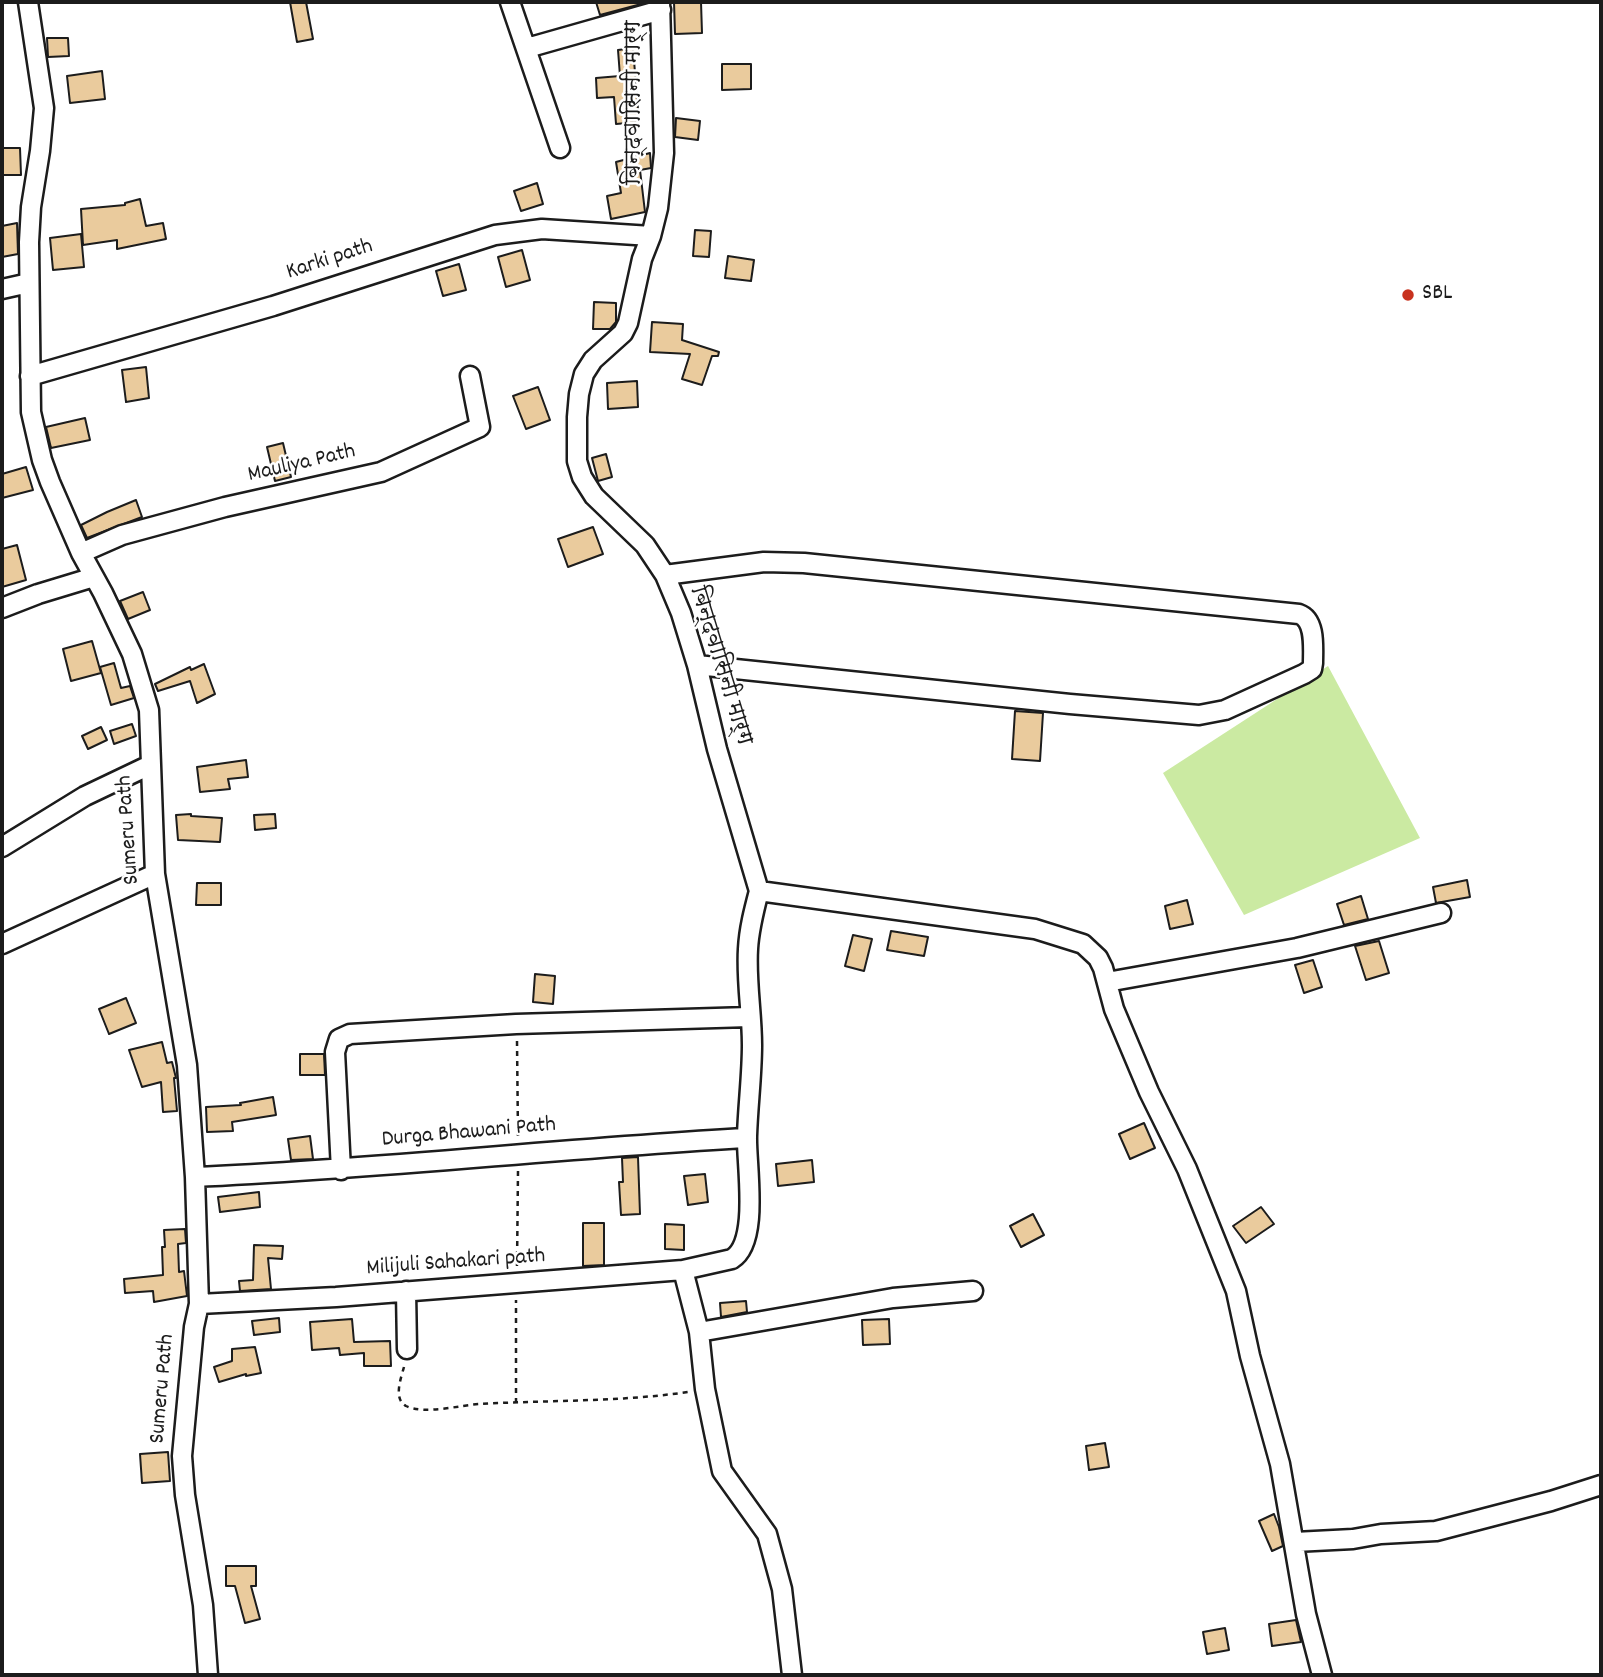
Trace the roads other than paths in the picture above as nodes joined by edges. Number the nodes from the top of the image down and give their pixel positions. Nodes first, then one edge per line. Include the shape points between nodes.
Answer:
1 (28, 2) edge
2 (510, 2) edge
3 (660, 6) edge
4 (527, 48) junction
5 (560, 148) dead end
6 (652, 236) junction
7 (29, 283) junction
8 (2, 289) edge
9 (30, 376) junction
10 (470, 376) dead end
11 (81, 554) junction
12 (665, 575) junction
13 (94, 577) junction
14 (2, 608) edge
15 (697, 665) junction
16 (150, 765) junction
17 (2, 847) edge
18 (155, 874) junction
19 (759, 891) junction
20 (1441, 913) dead end
21 (2, 944) edge
22 (1107, 982) junction
23 (749, 1017) junction
24 (747, 1138) junction
25 (341, 1170) junction
26 (195, 1177) junction
27 (683, 1270) junction
28 (406, 1291) junction
29 (972, 1292) dead end
30 (199, 1304) junction
31 (699, 1332) junction
32 (407, 1349) road end
33 (1601, 1485) edge
34 (1295, 1542) junction
35 (208, 1675) edge
36 (792, 1675) edge
37 (1322, 1675) edge

1 - 7 street, Sumeru Path via 44,108 31,207
2 - 4 street
3 - 4 street
3 - 6 street, बिन्दवासिनी मार्ग via 664,153
4 - 5 street
6 - 9 street, Karki path via 542,229 495,235 273,306
6 - 12 street, बिन्दवासिनी मार्ग via 642,259 628,323 584,374 577,417 577,461 594,496 645,545
7 - 8 street
7 - 9 street, Sumeru Path
9 - 11 street, Sumeru Path via 42,460
10 - 11 street, Mauliya Path via 481,427 381,472 122,535
11 - 13 street, Sumeru Path
12 - 15 street, बिन्दवासिनी मार्ग
12 - 15 street via 764,562 804,563 1299,614 1311,625 1313,663 1304,674 1225,709 1199,715
13 - 14 street
13 - 16 street, Sumeru Path via 132,654 146,696
15 - 19 street, बिन्दवासिनी मार्ग
16 - 17 street via 85,796
16 - 18 street, Sumeru Path
18 - 21 street
18 - 26 street, Sumeru Path via 187,1065
19 - 22 street via 1060,935 1091,950
19 - 23 street via 748,946
20 - 22 street via 1297,948
22 - 34 street via 1114,1009 1236,1291
23 - 24 street via 752,1066
23 - 25 street via 350,1034 339,1039 335,1052
24 - 25 street, Durga Bhawani Path
24 - 27 street, Milijuli Sahakari path via 750,1192 746,1239 738,1255
25 - 26 street, Durga Bhawani Path
26 - 30 street, Sumeru Path
27 - 28 street, Milijuli Sahakari path
27 - 31 street
28 - 30 street, Milijuli Sahakari path
28 - 32 street
29 - 31 street via 893,1298
30 - 35 street, Sumeru Path via 182,1456
31 - 36 street via 722,1471 767,1534 782,1589
33 - 34 street via 1436,1531
34 - 37 street via 1306,1614

